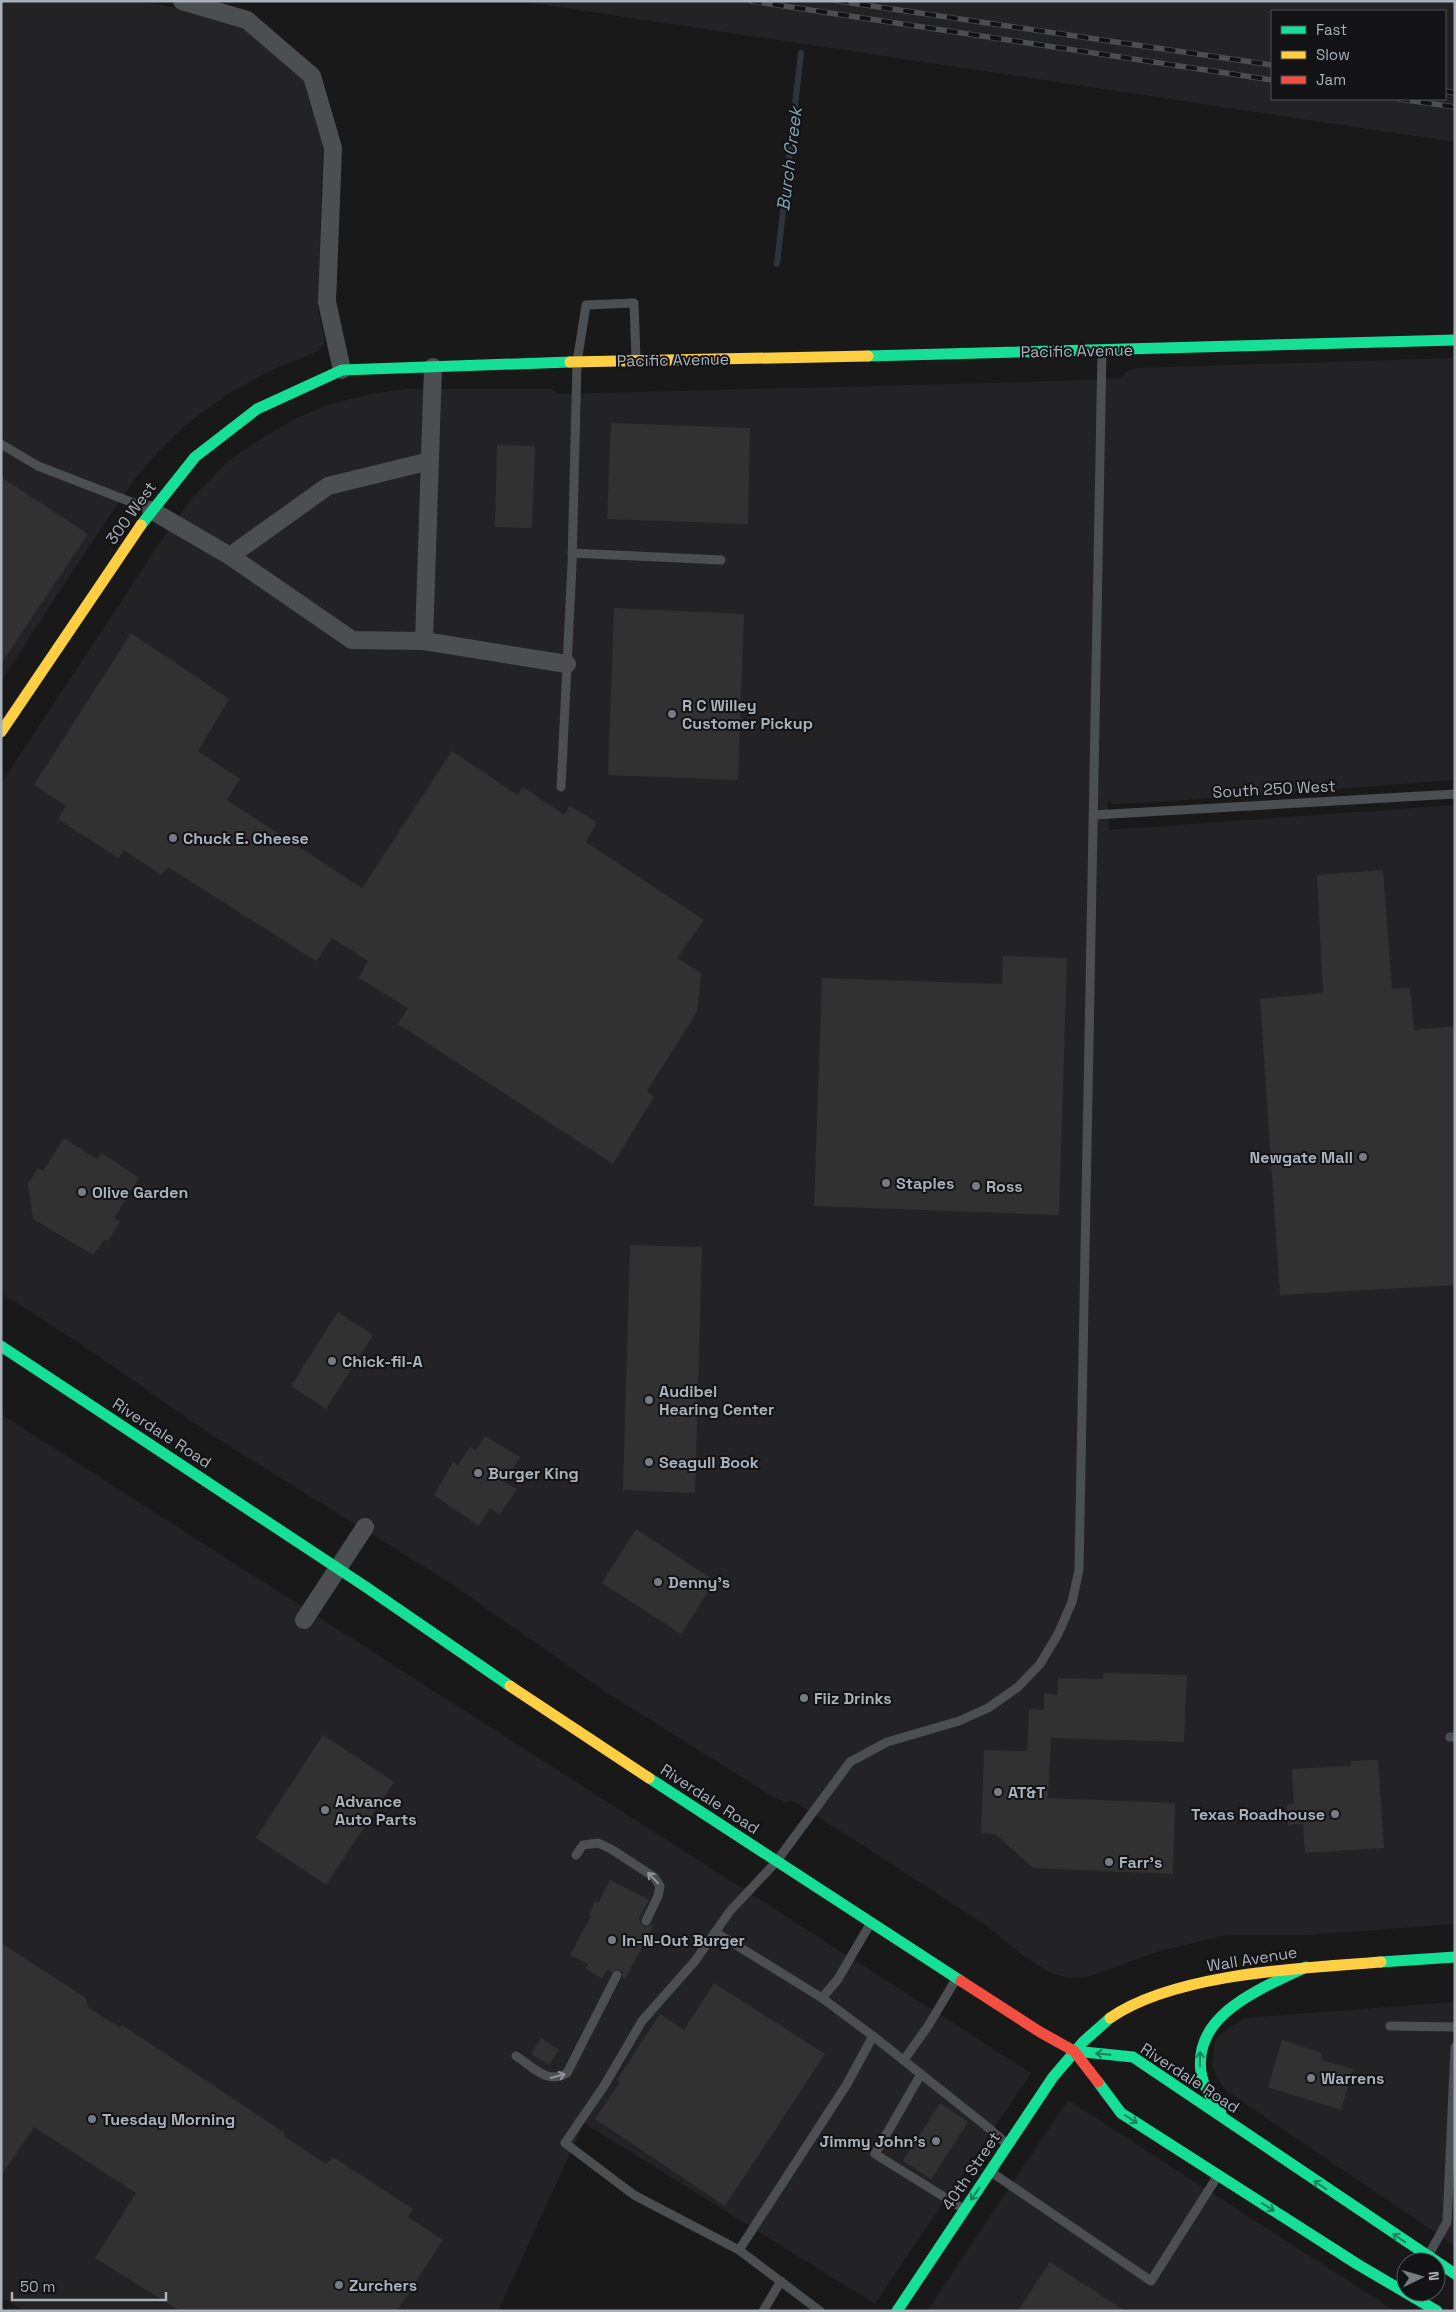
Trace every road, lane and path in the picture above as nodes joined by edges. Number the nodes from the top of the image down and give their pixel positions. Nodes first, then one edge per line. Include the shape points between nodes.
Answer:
1 (182, 1) edge
2 (1455, 340) edge
3 (1102, 351) junction
4 (636, 361) junction
5 (576, 362) junction
6 (433, 367) junction
7 (342, 370) junction
8 (1, 444) edge
9 (430, 461) junction
10 (151, 510) junction
11 (572, 553) junction
12 (230, 556) junction
13 (721, 560) dead end
14 (424, 641) junction
15 (567, 664) junction
16 (1, 732) edge
17 (561, 787) dead end
18 (1455, 794) edge
19 (1094, 815) junction
20 (1, 1346) edge
21 (365, 1527) dead end
22 (338, 1568) junction
23 (304, 1620) dead end
24 (576, 1855) dead end
25 (776, 1862) junction
26 (646, 1921) dead end
27 (871, 1922) junction
28 (715, 1932) junction
29 (1455, 1957) edge
30 (1306, 1967) junction
31 (617, 1975) dead end
32 (957, 1978) junction
33 (822, 1998) junction
34 (1390, 2026) dead end
35 (1455, 2027) edge
36 (873, 2036) junction
37 (1455, 2048) edge
38 (1074, 2051) junction
39 (516, 2056) dead end
40 (904, 2060) junction
41 (921, 2074) junction
42 (1224, 2119) junction
43 (1008, 2145) junction
44 (1452, 2165) edge
45 (990, 2172) junction
46 (1218, 2174) junction
47 (964, 2210) junction
48 (739, 2250) junction
49 (1421, 2252) edge
50 (1429, 2252) edge
51 (781, 2281) junction
52 (763, 2311) edge
53 (820, 2311) edge
54 (897, 2311) edge
55 (1436, 2311) edge

1 - 7 street via 247,20 312,76 333,148 327,302
2 - 3 main road, Pacific Avenue
3 - 4 main road, Pacific Avenue
3 - 19 lane
4 - 5 main road, Pacific Avenue
4 - 5 lane via 634,304 586,305
5 - 6 main road, Pacific Avenue
5 - 11 lane
6 - 7 main road, Pacific Avenue
6 - 9 street
7 - 10 main road, 300 West via 256,409 195,457
8 - 10 lane via 38,466
9 - 12 street via 328,486
9 - 14 street
10 - 12 street
10 - 16 main road, 300 West
11 - 13 lane
11 - 15 lane
12 - 14 street via 352,640
14 - 15 street
15 - 17 lane
18 - 19 lane, South 250 West
19 - 25 lane via 1079,1570 1072,1602 1058,1634 1018,1687 988,1708 959,1721 887,1742 850,1762
20 - 22 main road, Riverdale Road
21 - 22 street
22 - 23 street
22 - 25 main road, Riverdale Road
26 -> 24 lane via 660,1886 654,1877 598,1843 583,1845
25 - 27 main road, Riverdale Road
25 - 28 lane
27 - 32 main road, Riverdale Road
27 - 33 lane via 838,1979
28 - 33 lane
28 - 48 lane via 695,1961 642,2021 566,2143 634,2196
29 - 30 main road, Wall Avenue
30 - 38 main road, Wall Avenue via 1204,1982 1138,2002 1099,2026
42 -> 30 main road via 1203,2082 1200,2070 1204,2038 1217,2019 1239,2003
39 -> 31 lane via 550,2078 559,2078 567,2073
32 - 38 main road, Riverdale Road
32 - 40 lane
33 - 36 lane
34 - 35 lane
36 - 40 lane
36 - 48 lane via 847,2084
37 - 44 lane
42 -> 38 main road, Riverdale Road via 1133,2057
38 - 43 main road, 40th Street
38 -> 46 main road via 1121,2113
40 - 41 lane
41 - 43 lane
41 - 47 lane via 875,2154
49 -> 42 main road, Riverdale Road
43 - 45 main road, 40th Street
44 - 50 lane via 1447,2222
45 - 46 lane via 1150,2281
45 -> 47 main road, 40th Street
46 -> 55 main road via 1414,2301
47 - 54 main road, 40th Street
48 - 51 lane
51 - 52 lane
51 - 53 lane

